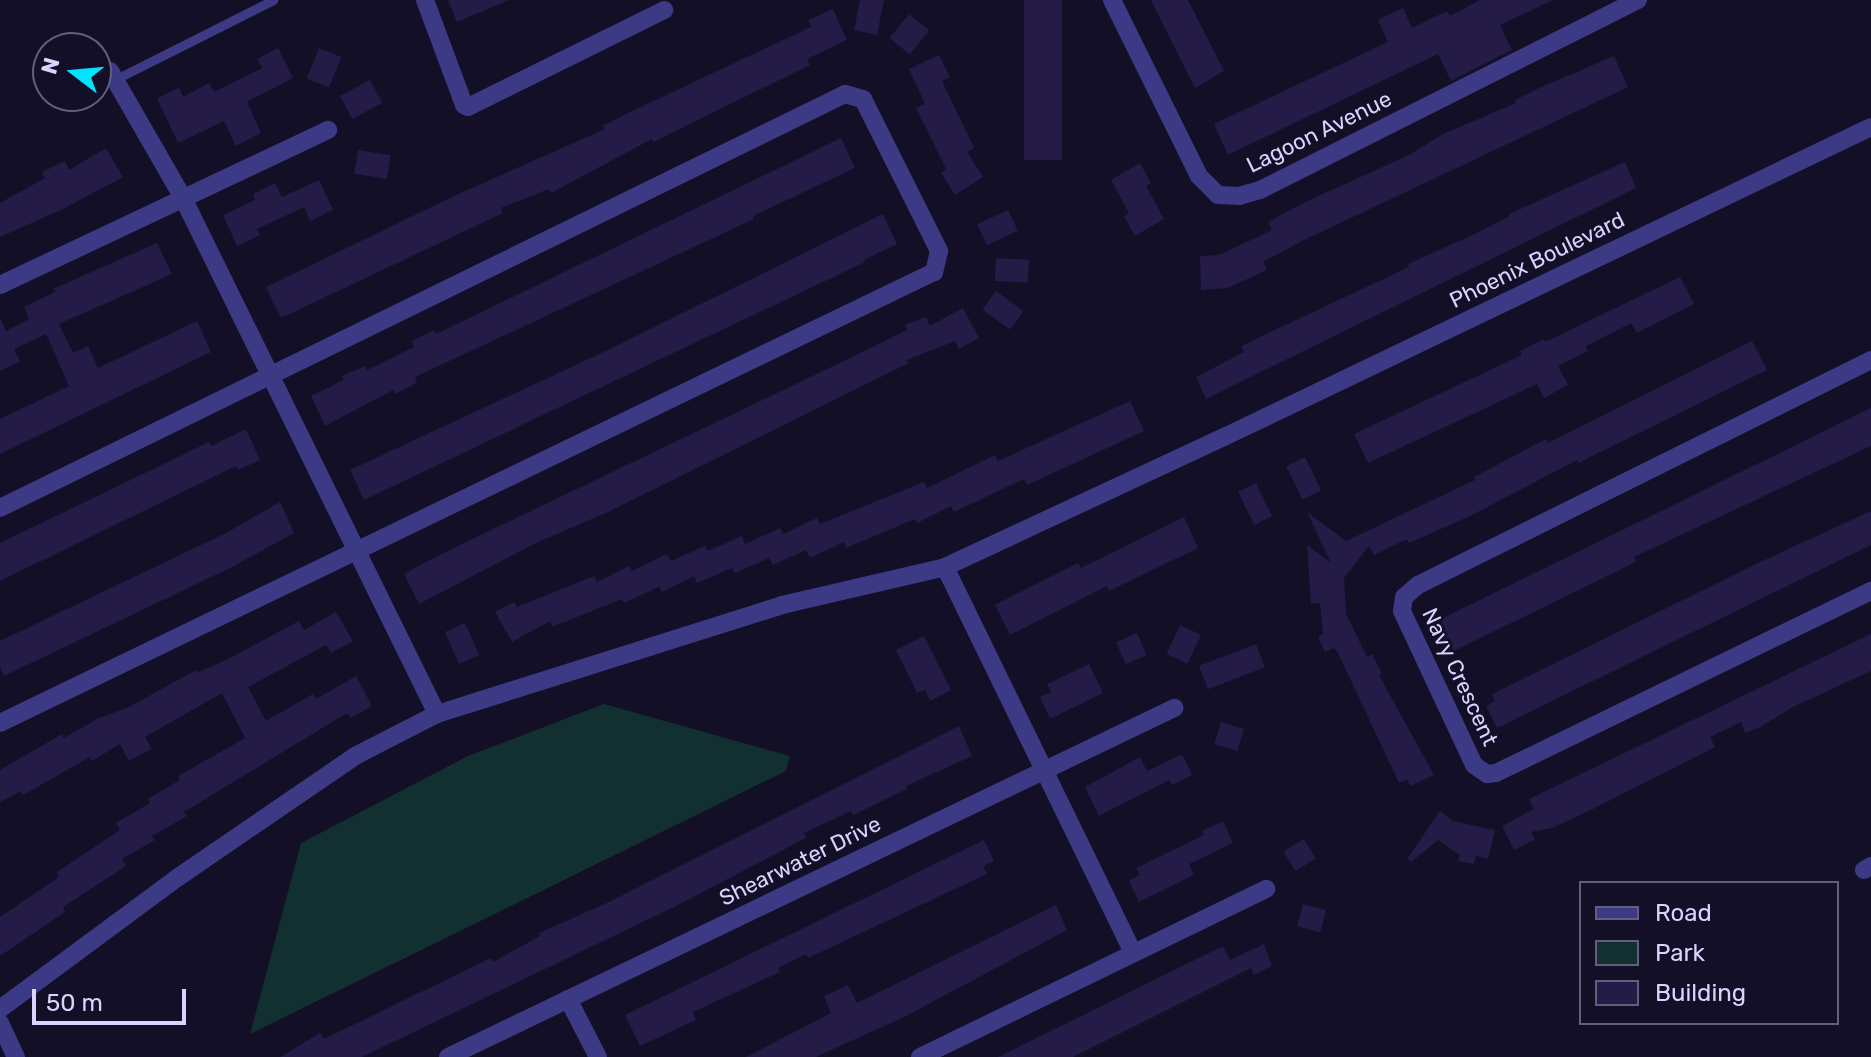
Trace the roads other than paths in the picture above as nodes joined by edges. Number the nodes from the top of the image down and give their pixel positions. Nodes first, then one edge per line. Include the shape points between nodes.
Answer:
1 (273, 0) edge
2 (425, 0) edge
3 (1112, 0) edge
4 (1638, 0) edge
5 (664, 10) dead end
6 (113, 75) joint
7 (1871, 127) edge
8 (328, 130) dead end
9 (183, 198) junction
10 (0, 285) edge
11 (1871, 360) edge
12 (270, 375) junction
13 (0, 508) edge
14 (357, 551) junction
15 (945, 567) junction
16 (1871, 591) edge
17 (1174, 708) dead end
18 (437, 714) junction
19 (0, 723) edge
20 (1044, 770) junction
21 (1266, 889) dead end
22 (1133, 953) junction
23 (568, 999) junction
24 (0, 1009) edge
25 (0, 1023) edge
26 (16, 1057) edge
27 (448, 1057) edge
28 (598, 1057) edge
29 (920, 1057) edge

1 - 6 lane
2 - 5 street via 468,107
3 - 4 street, Lagoon Avenue via 1199,176 1218,195 1239,196
6 - 9 street
7 - 15 street, Phoenix Boulevard
8 - 9 street
9 - 10 street
9 - 12 street
11 - 16 street, Navy Crescent via 1418,585 1404,597 1402,611 1474,765 1487,774
12 - 13 street
12 - 14 street
12 - 14 street via 845,94 863,99 939,251 934,272
14 - 18 street
14 - 19 street
15 - 18 street, Phoenix Boulevard via 782,605
15 - 20 street
17 - 20 street, Shearwater Drive
18 - 24 street, Phoenix Boulevard via 342,765
20 - 22 street
20 - 23 street, Shearwater Drive
21 - 22 street
22 - 29 street
23 - 27 street, Shearwater Drive
23 - 28 street
25 - 26 street

